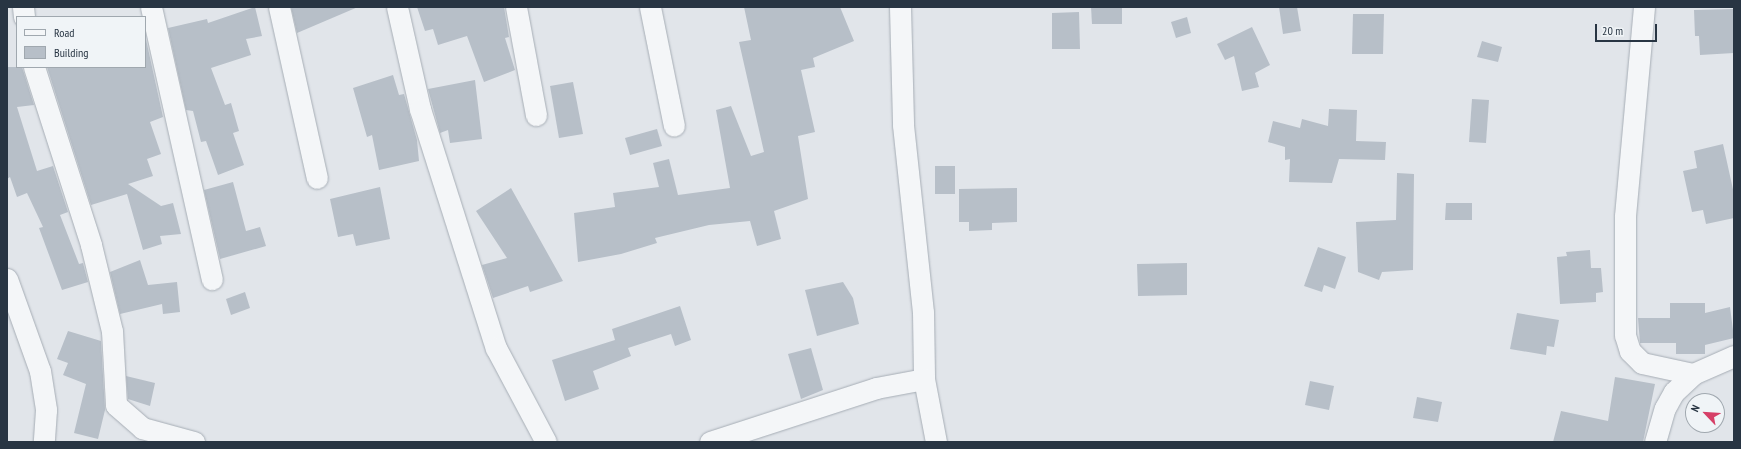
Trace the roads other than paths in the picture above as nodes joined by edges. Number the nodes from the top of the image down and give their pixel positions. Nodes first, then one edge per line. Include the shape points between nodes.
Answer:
1 (151, 7) edge
2 (279, 7) edge
3 (397, 7) edge
4 (516, 7) edge
5 (650, 7) edge
6 (904, 7) edge
7 (1644, 7) edge
8 (34, 68) edge
9 (536, 115) dead end
10 (674, 126) dead end
11 (317, 178) dead end
12 (7, 279) edge
13 (212, 279) dead end
14 (1734, 356) edge
15 (1693, 374) junction
16 (924, 379) junction
17 (44, 442) edge
18 (194, 442) edge
19 (546, 442) edge
20 (710, 442) edge
21 (936, 442) edge
22 (1655, 442) edge

1 - 13 street
2 - 11 street
3 - 19 street via 420,109 496,348
4 - 9 street
5 - 10 street
6 - 16 street via 903,125 922,312
7 - 15 street via 1625,216 1625,335 1630,351 1642,363
8 - 18 street via 91,245 112,330 116,405 142,428
12 - 17 street via 40,371 46,410
14 - 15 street
15 - 22 street via 1674,392 1665,408
16 - 20 street via 876,388
16 - 21 street

